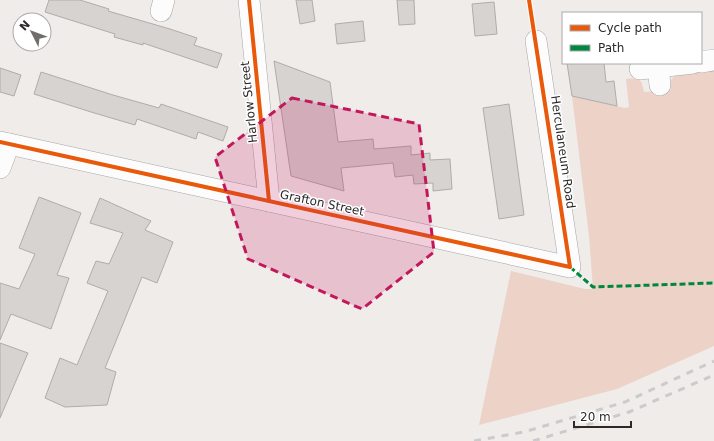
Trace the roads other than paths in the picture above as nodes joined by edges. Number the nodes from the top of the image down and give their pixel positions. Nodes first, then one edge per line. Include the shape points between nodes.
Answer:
1 (249, 0) edge
2 (536, 40) dead end
3 (714, 60) edge
4 (702, 62) edge
5 (688, 64) edge
6 (653, 74) dead end
7 (4, 143) edge
8 (0, 168) edge
9 (269, 201) junction
10 (570, 267) joint

1 - 9 street, Harlow Street
2 - 10 street, Herculaneum Road
3 - 4 street
5 - 6 street
7 - 8 street
7 - 9 street, Grafton Street
9 - 10 street, Grafton Street

